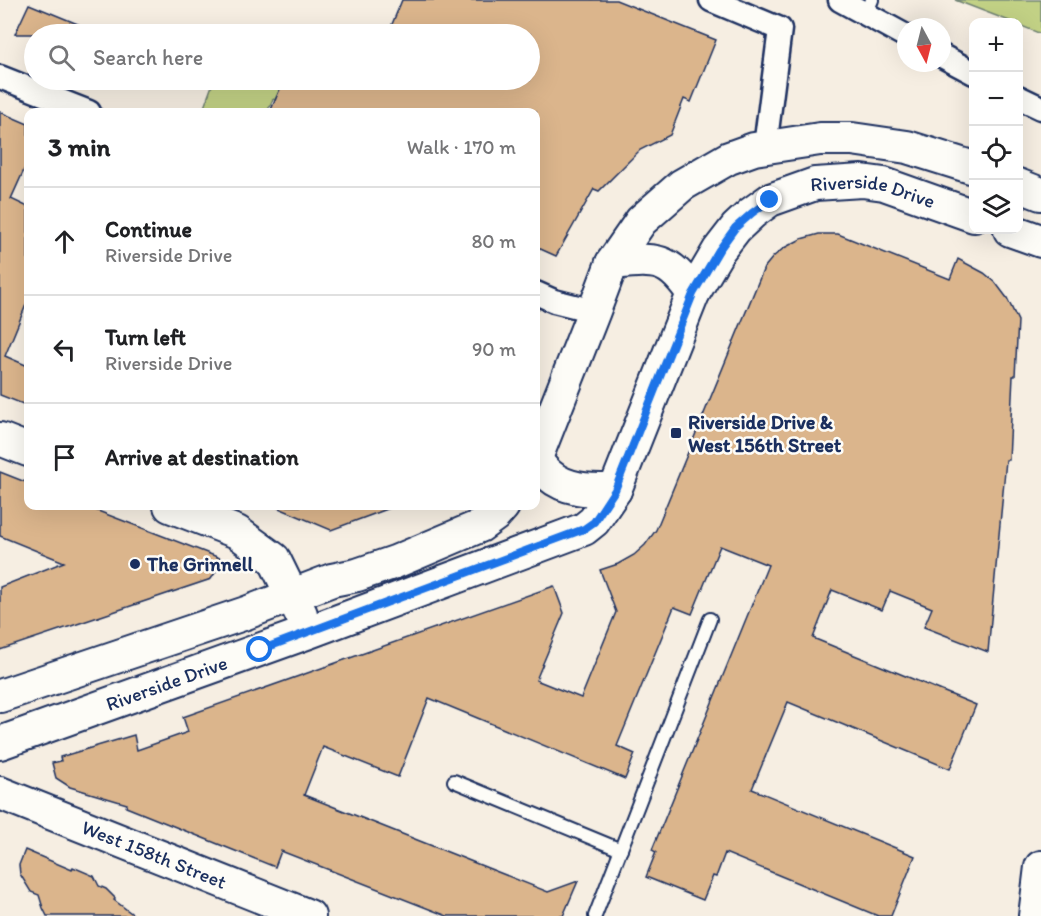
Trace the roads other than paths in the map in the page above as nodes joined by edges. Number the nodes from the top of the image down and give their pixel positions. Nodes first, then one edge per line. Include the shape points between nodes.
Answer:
1 (711, 0) edge
2 (840, 0) edge
3 (869, 7) edge
4 (897, 29) edge
5 (951, 61) edge
6 (972, 72) edge
7 (0, 76) edge
8 (24, 86) edge
9 (35, 90) edge
10 (1023, 99) edge
11 (79, 108) edge
12 (1041, 108) edge
13 (765, 147) junction
14 (969, 166) edge
15 (1023, 187) edge
16 (1041, 194) edge
17 (969, 214) edge
18 (1022, 234) edge
19 (1041, 241) edge
20 (612, 263) junction
21 (693, 294) junction
22 (540, 295) edge
23 (594, 311) junction
24 (0, 439) edge
25 (24, 448) edge
26 (540, 449) edge
27 (540, 464) edge
28 (615, 490) junction
29 (180, 510) edge
30 (499, 510) edge
31 (292, 597) junction
32 (710, 619) dead end
33 (309, 632) junction
34 (0, 696) edge
35 (0, 743) edge
36 (454, 781) dead end
37 (0, 793) edge
38 (621, 850) junction
39 (1041, 867) edge
40 (309, 916) edge
41 (595, 916) edge
42 (1035, 916) edge

1 - 13 street via 780,29
2 - 3 street
3 - 4 street
5 - 6 street
7 - 8 street
9 - 11 street
10 - 12 street
13 - 14 main road via 852,139 907,147
13 - 20 main road via 729,158 682,185 640,221
15 - 16 main road
17 - 21 main road, Riverside Drive via 884,184 815,184 770,200 735,228
18 - 19 main road
20 - 21 main road via 662,264 682,277
20 - 23 main road
21 - 28 main road, Riverside Drive
22 - 23 street
23 - 26 main road
24 - 25 main road
27 - 28 main road via 550,476 570,487
28 - 33 main road, Riverside Drive via 594,522 584,529
29 - 31 main road via 237,532 274,559
30 - 31 main road, Riverside Drive via 480,526 395,562 332,580
31 - 33 main road
31 - 34 main road, Riverside Drive
32 - 38 lane
33 - 35 main road, Riverside Drive
36 - 38 lane
37 - 40 main road, West 158th Street
38 - 41 lane
39 - 42 main road

